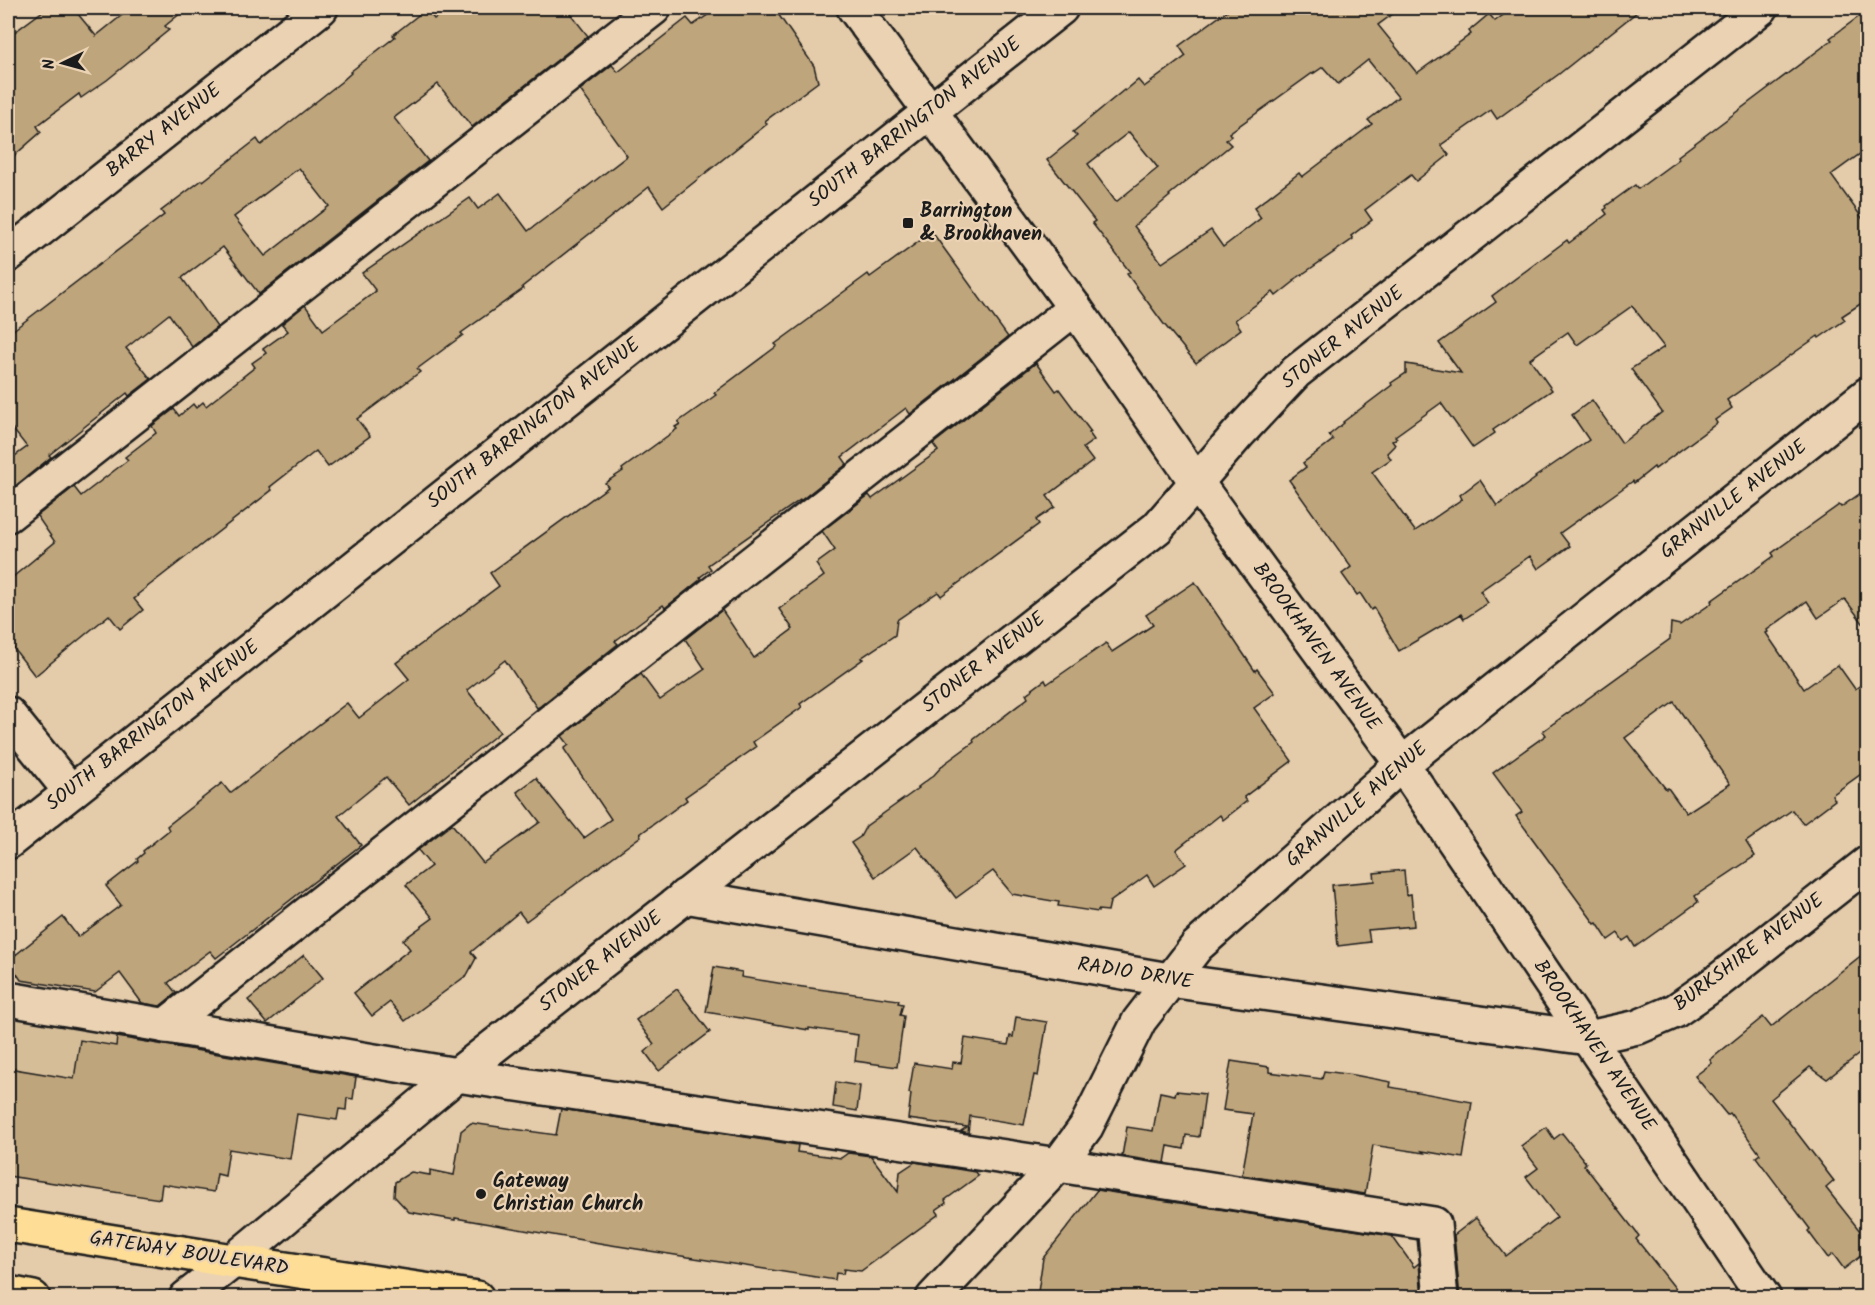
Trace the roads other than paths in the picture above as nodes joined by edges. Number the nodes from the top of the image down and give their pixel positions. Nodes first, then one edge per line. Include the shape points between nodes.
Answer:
1 (321, 8) edge
2 (654, 8) edge
3 (854, 8) edge
4 (1061, 8) edge
5 (1761, 8) edge
6 (930, 111) junction
7 (8, 255) edge
8 (1075, 308) junction
9 (1868, 394) edge
10 (1197, 483) junction
11 (8, 515) edge
12 (8, 714) edge
13 (1402, 764) junction
14 (71, 792) junction
15 (8, 842) edge
16 (1868, 863) edge
17 (684, 897) junction
18 (1169, 980) junction
19 (8, 999) edge
20 (165, 1026) junction
21 (1588, 1038) junction
22 (457, 1075) junction
23 (1058, 1165) junction
24 (8, 1225) edge
25 (233, 1262) junction
26 (8, 1293) edge
27 (1761, 1297) edge
28 (33, 1298) edge
29 (186, 1298) edge
30 (477, 1298) edge
31 (933, 1298) edge
32 (1441, 1298) edge

1 - 7 street, BARRY AVENUE
2 - 11 street
3 - 6 street, BROOKHAVEN AVENUE
4 - 6 street, SOUTH BARRINGTON AVENUE
5 - 10 street, STONER AVENUE via 1296,372
6 - 8 street, BROOKHAVEN AVENUE
6 - 14 street, SOUTH BARRINGTON AVENUE
8 - 10 street, BROOKHAVEN AVENUE
8 - 20 street
9 - 13 street, GRANVILLE AVENUE
10 - 13 street, BROOKHAVEN AVENUE
10 - 17 street, STONER AVENUE via 1157,528
12 - 14 street
13 - 18 street, GRANVILLE AVENUE via 1197,946
13 - 21 street, BROOKHAVEN AVENUE
14 - 15 street, SOUTH BARRINGTON AVENUE
16 - 21 street, BURKSHIRE AVENUE via 1675,1011 1638,1027
17 - 18 street, RADIO DRIVE
17 - 22 street, STONER AVENUE
18 - 21 street, RADIO DRIVE
18 - 23 street, GRANVILLE AVENUE via 1139,1022 1086,1127
19 - 20 street
20 - 22 street
21 - 27 street, BROOKHAVEN AVENUE
22 - 23 street
22 - 25 street, STONER AVENUE
23 - 31 street, GRANVILLE AVENUE
23 - 32 street via 1434,1224
24 - 25 main road, GATEWAY BOULEVARD
25 - 29 street, STONER AVENUE
25 - 30 main road, GATEWAY BOULEVARD
26 - 28 main road

